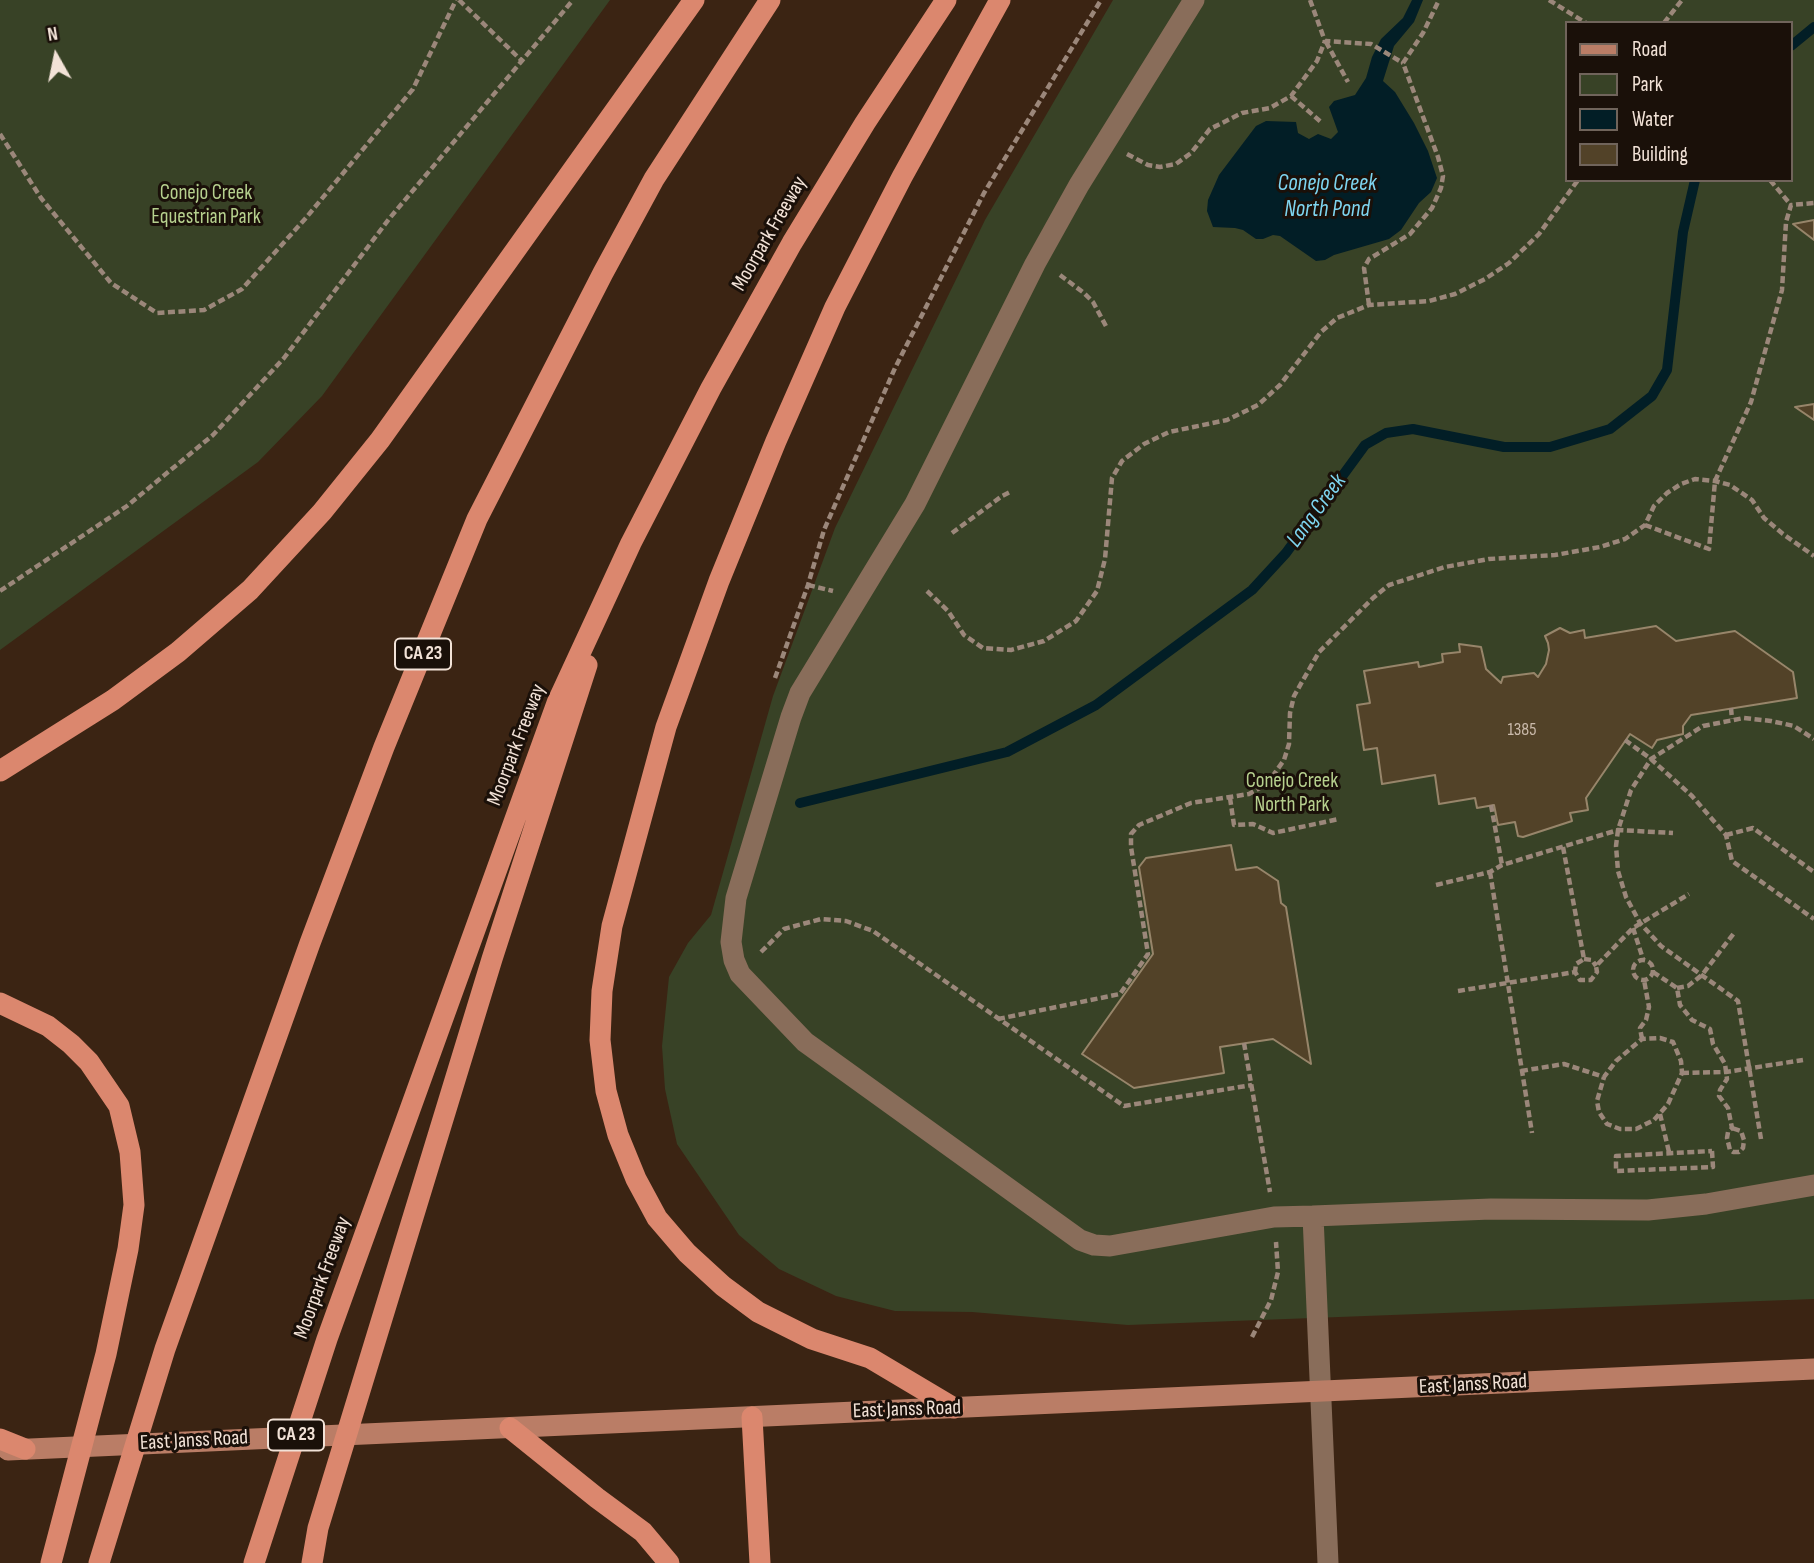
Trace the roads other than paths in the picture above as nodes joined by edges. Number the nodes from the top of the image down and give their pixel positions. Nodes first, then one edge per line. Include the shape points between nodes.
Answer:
1 (694, 0) edge
2 (770, 0) edge
3 (946, 0) edge
4 (1000, 0) edge
5 (1194, 0) edge
6 (615, 579) junction
7 (0, 771) edge
8 (0, 1003) edge
9 (1814, 1185) edge
10 (1313, 1216) junction
11 (1814, 1369) edge
12 (1321, 1392) junction
13 (954, 1408) junction
14 (752, 1417) junction
15 (510, 1428) junction
16 (0, 1439) edge
17 (25, 1449) junction
18 (0, 1450) edge
19 (51, 1563) edge
20 (99, 1563) edge
21 (254, 1563) edge
22 (312, 1563) edge
23 (668, 1563) edge
24 (760, 1563) edge
25 (1328, 1563) edge

1 - 7 highway via 380,440 322,512 250,590 178,652 113,700
2 - 20 highway, CA 23 via 654,179 477,519 310,943 165,1349
3 - 6 highway, Moorpark Freeway / CA 23 via 792,243 705,400
4 - 13 highway via 835,307 719,581 666,727 612,926 600,1041 606,1091 631,1168 657,1219 687,1253 758,1312 813,1339 870,1358
5 - 10 lane via 1035,264 915,504 800,693 736,898 731,942 740,974 804,1042 1080,1240 1110,1245 1274,1217
6 - 21 highway, Moorpark Freeway / CA 23 via 557,703 327,1339
6 - 22 highway via 492,959 318,1528
8 - 19 highway via 48,1026 89,1062 119,1106 130,1152 134,1205 128,1248 106,1354
9 - 10 lane via 1648,1210 1491,1209
10 - 12 lane
11 - 12 main road, East Janss Road
12 - 13 main road, East Janss Road
12 - 25 lane
13 - 14 main road, East Janss Road
14 - 15 main road, East Janss Road
14 - 24 highway
15 - 17 main road, East Janss Road
15 - 23 highway via 643,1532
16 - 17 highway
17 - 18 main road, East Janss Road

